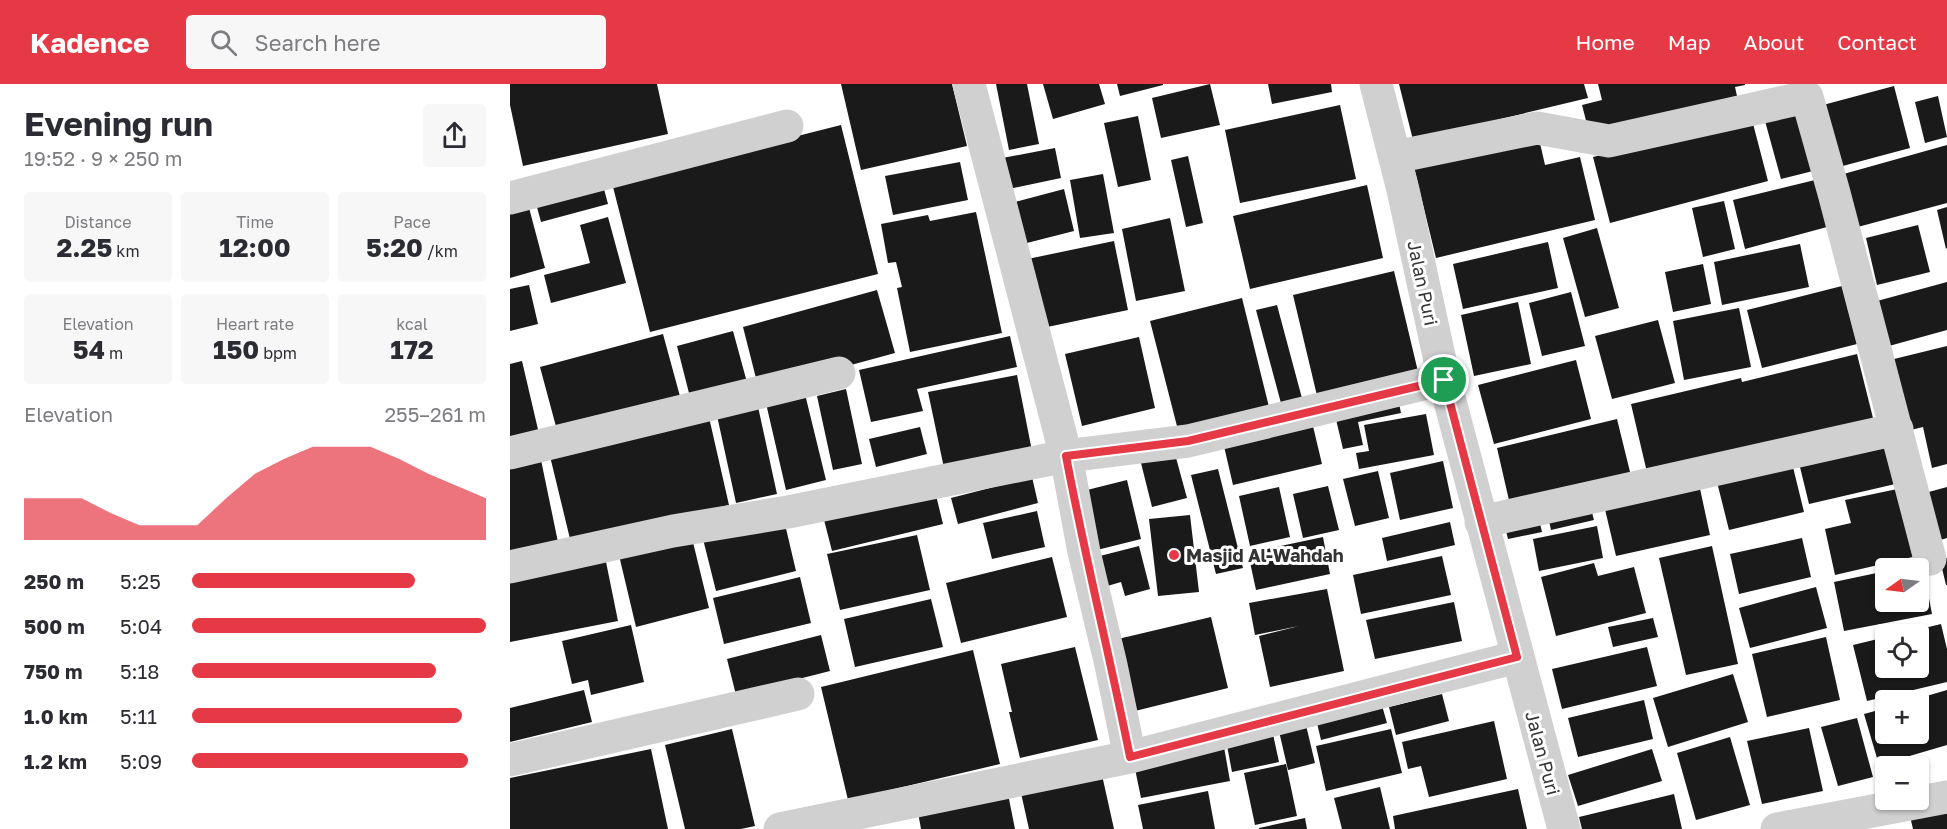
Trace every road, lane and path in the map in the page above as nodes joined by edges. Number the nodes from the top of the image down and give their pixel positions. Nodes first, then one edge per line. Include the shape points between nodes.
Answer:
1 (969, 84) edge
2 (1376, 84) edge
3 (787, 126) dead end
4 (1395, 157) junction
5 (510, 198) edge
6 (839, 373) dead end
7 (1444, 380) junction
8 (1897, 429) junction
9 (510, 453) edge
10 (1066, 456) junction
11 (1481, 522) junction
12 (1930, 559) dead end
13 (510, 567) edge
14 (1517, 657) junction
15 (798, 694) dead end
16 (1130, 757) junction
17 (510, 760) edge
18 (1947, 797) edge
19 (780, 829) edge
20 (1564, 829) edge
21 (1777, 829) edge

1 - 10 street
2 - 4 street, Jalan Puri
3 - 5 street
4 - 7 street, Jalan Puri
4 - 8 street via 1538,128 1609,141 1807,97
6 - 9 street
7 - 10 street via 1188,441
7 - 11 street, Jalan Puri
8 - 11 street
8 - 12 street
10 - 13 street via 673,531
10 - 16 street
11 - 14 street, Jalan Puri
14 - 16 street
14 - 20 street, Jalan Puri
15 - 17 street
16 - 19 street
18 - 21 street

